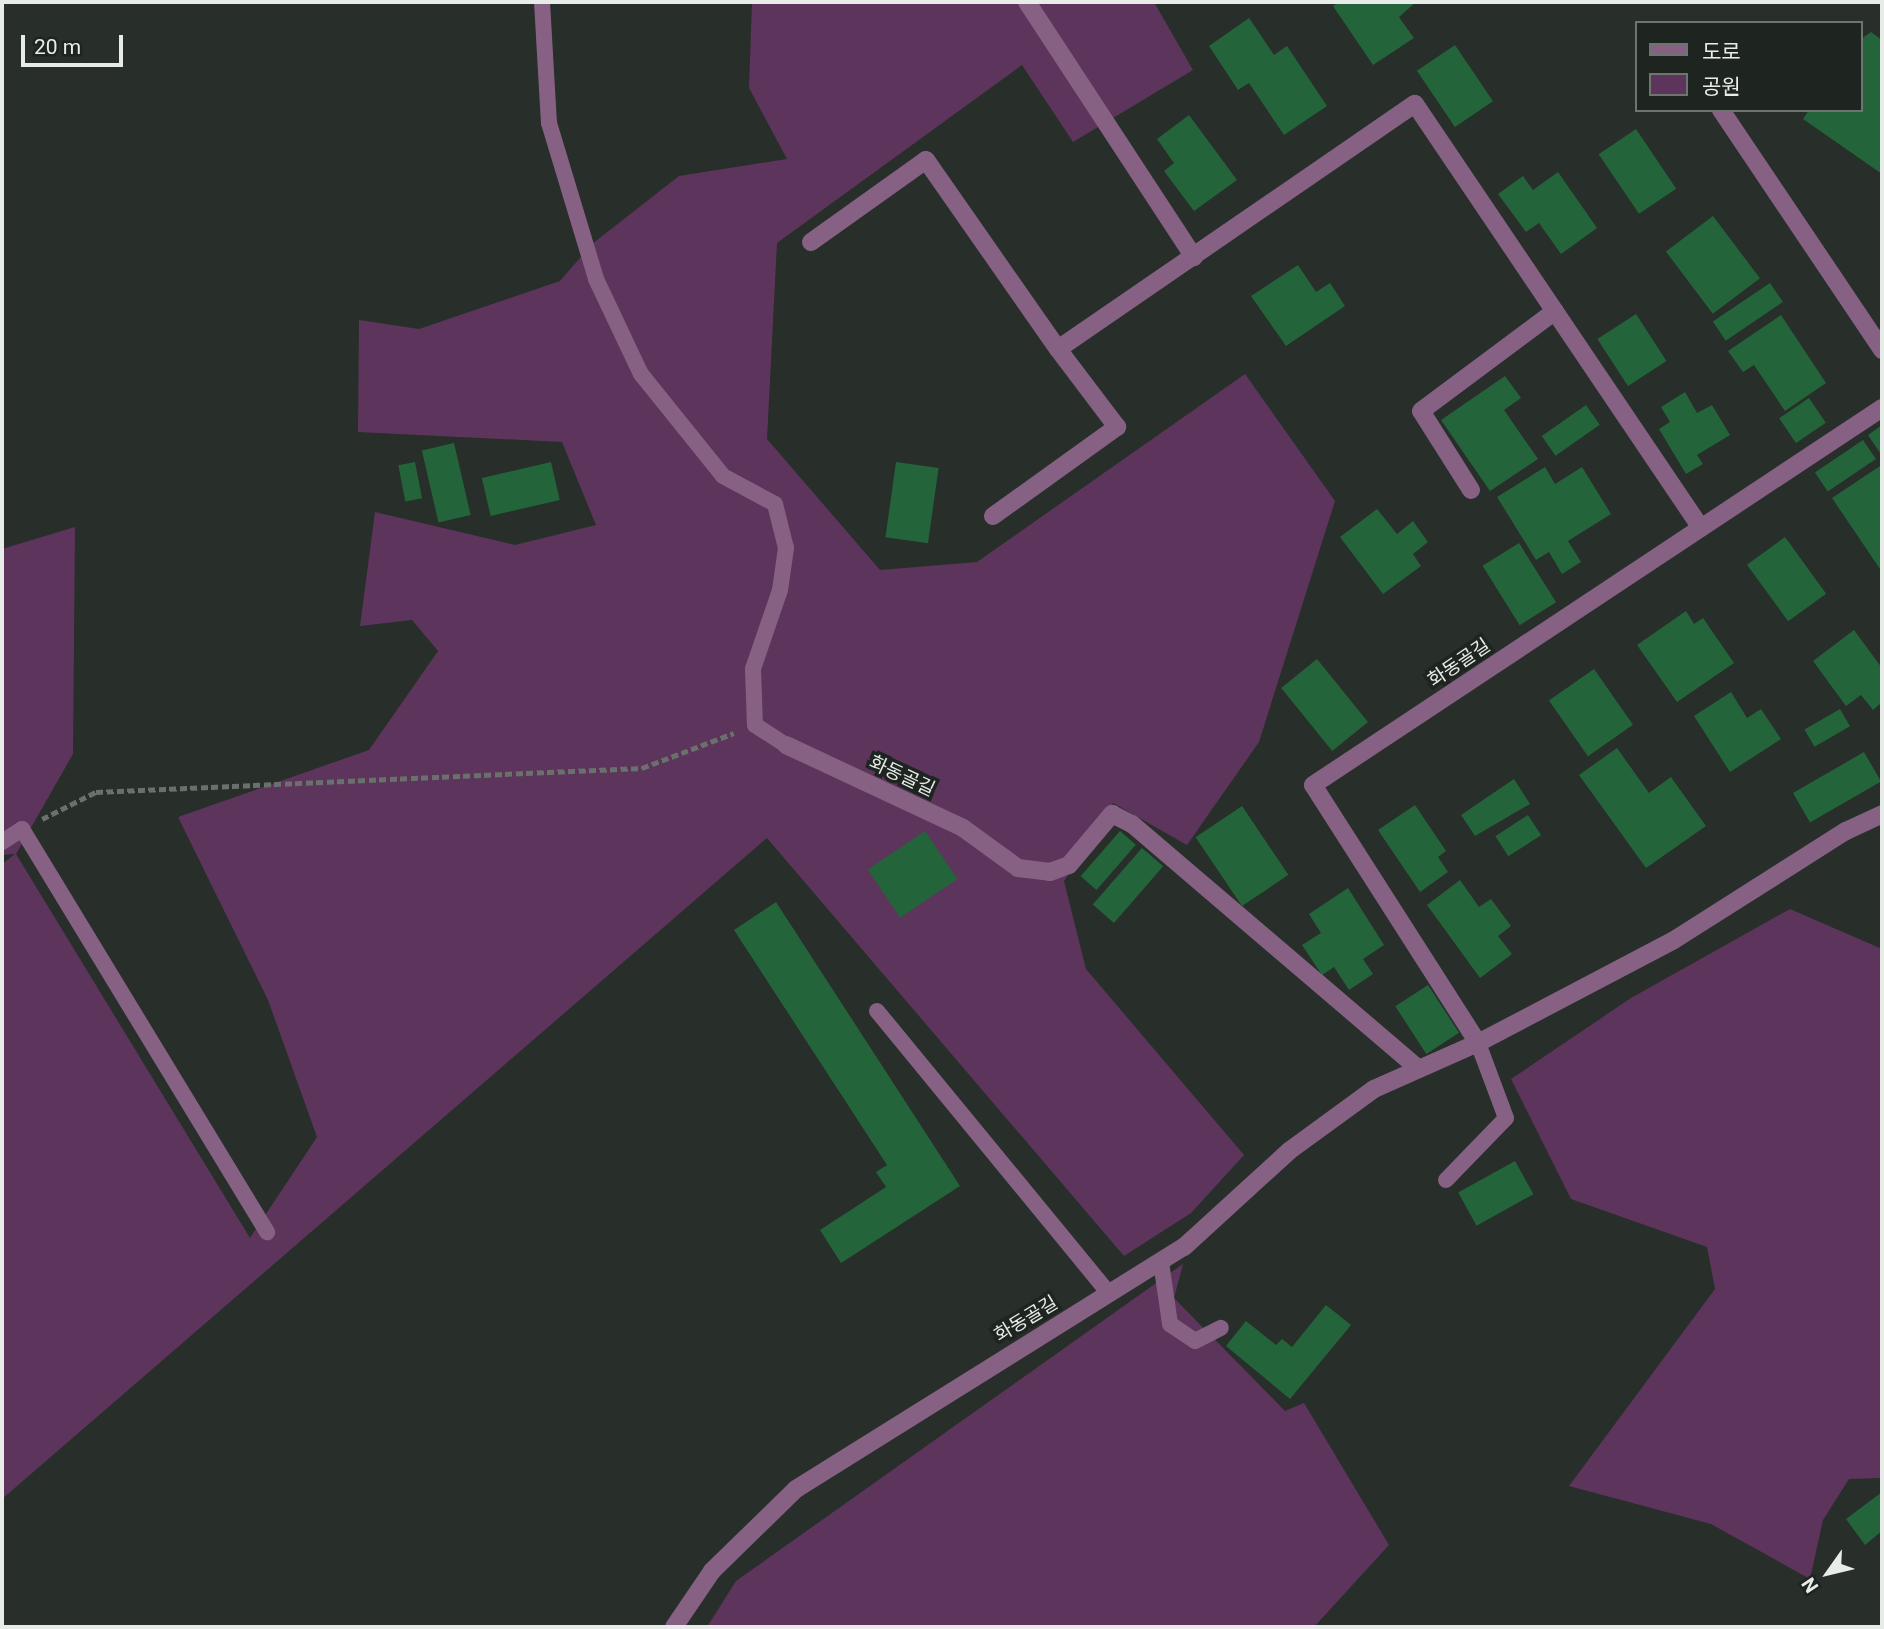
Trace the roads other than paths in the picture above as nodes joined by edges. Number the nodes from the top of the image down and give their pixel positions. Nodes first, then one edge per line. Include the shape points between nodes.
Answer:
1 (542, 2) edge
2 (1027, 2) edge
3 (1722, 112) edge
4 (811, 242) dead end
5 (1194, 257) junction
6 (1555, 311) junction
7 (1058, 349) junction
8 (1882, 349) edge
9 (1882, 408) edge
10 (1471, 490) dead end
11 (993, 516) dead end
12 (1701, 528) junction
13 (786, 745) joint
14 (1882, 814) edge
15 (2, 842) edge
16 (877, 1011) dead end
17 (1478, 1043) junction
18 (1419, 1069) junction
19 (1446, 1180) dead end
20 (267, 1232) dead end
21 (1161, 1262) junction
22 (1109, 1293) junction
23 (1221, 1328) dead end
24 (674, 1627) edge

1 - 13 lane via 549,123 596,279 641,374 723,476 775,504 786,548 780,590 753,669 755,725
2 - 5 street
3 - 8 street
4 - 7 street via 926,160
5 - 6 street via 1415,104
5 - 7 street
6 - 10 street via 1421,411
6 - 12 street
7 - 11 street via 1117,427
9 - 12 street, 화동골길
12 - 17 street, 화동골길 via 1313,785
13 - 18 street, 화동골길 via 963,828 1018,868 1050,872 1069,865 1112,814 1132,824
14 - 17 street, 화동골길 via 1846,831 1674,940
15 - 20 lane via 23,829
16 - 22 lane
17 - 18 street, 화동골길
17 - 19 lane via 1506,1118
18 - 21 street, 화동골길 via 1374,1089 1289,1151 1185,1247
21 - 22 street, 화동골길
21 - 23 lane via 1170,1324 1195,1341
22 - 24 street, 화동골길 via 796,1489 712,1571

